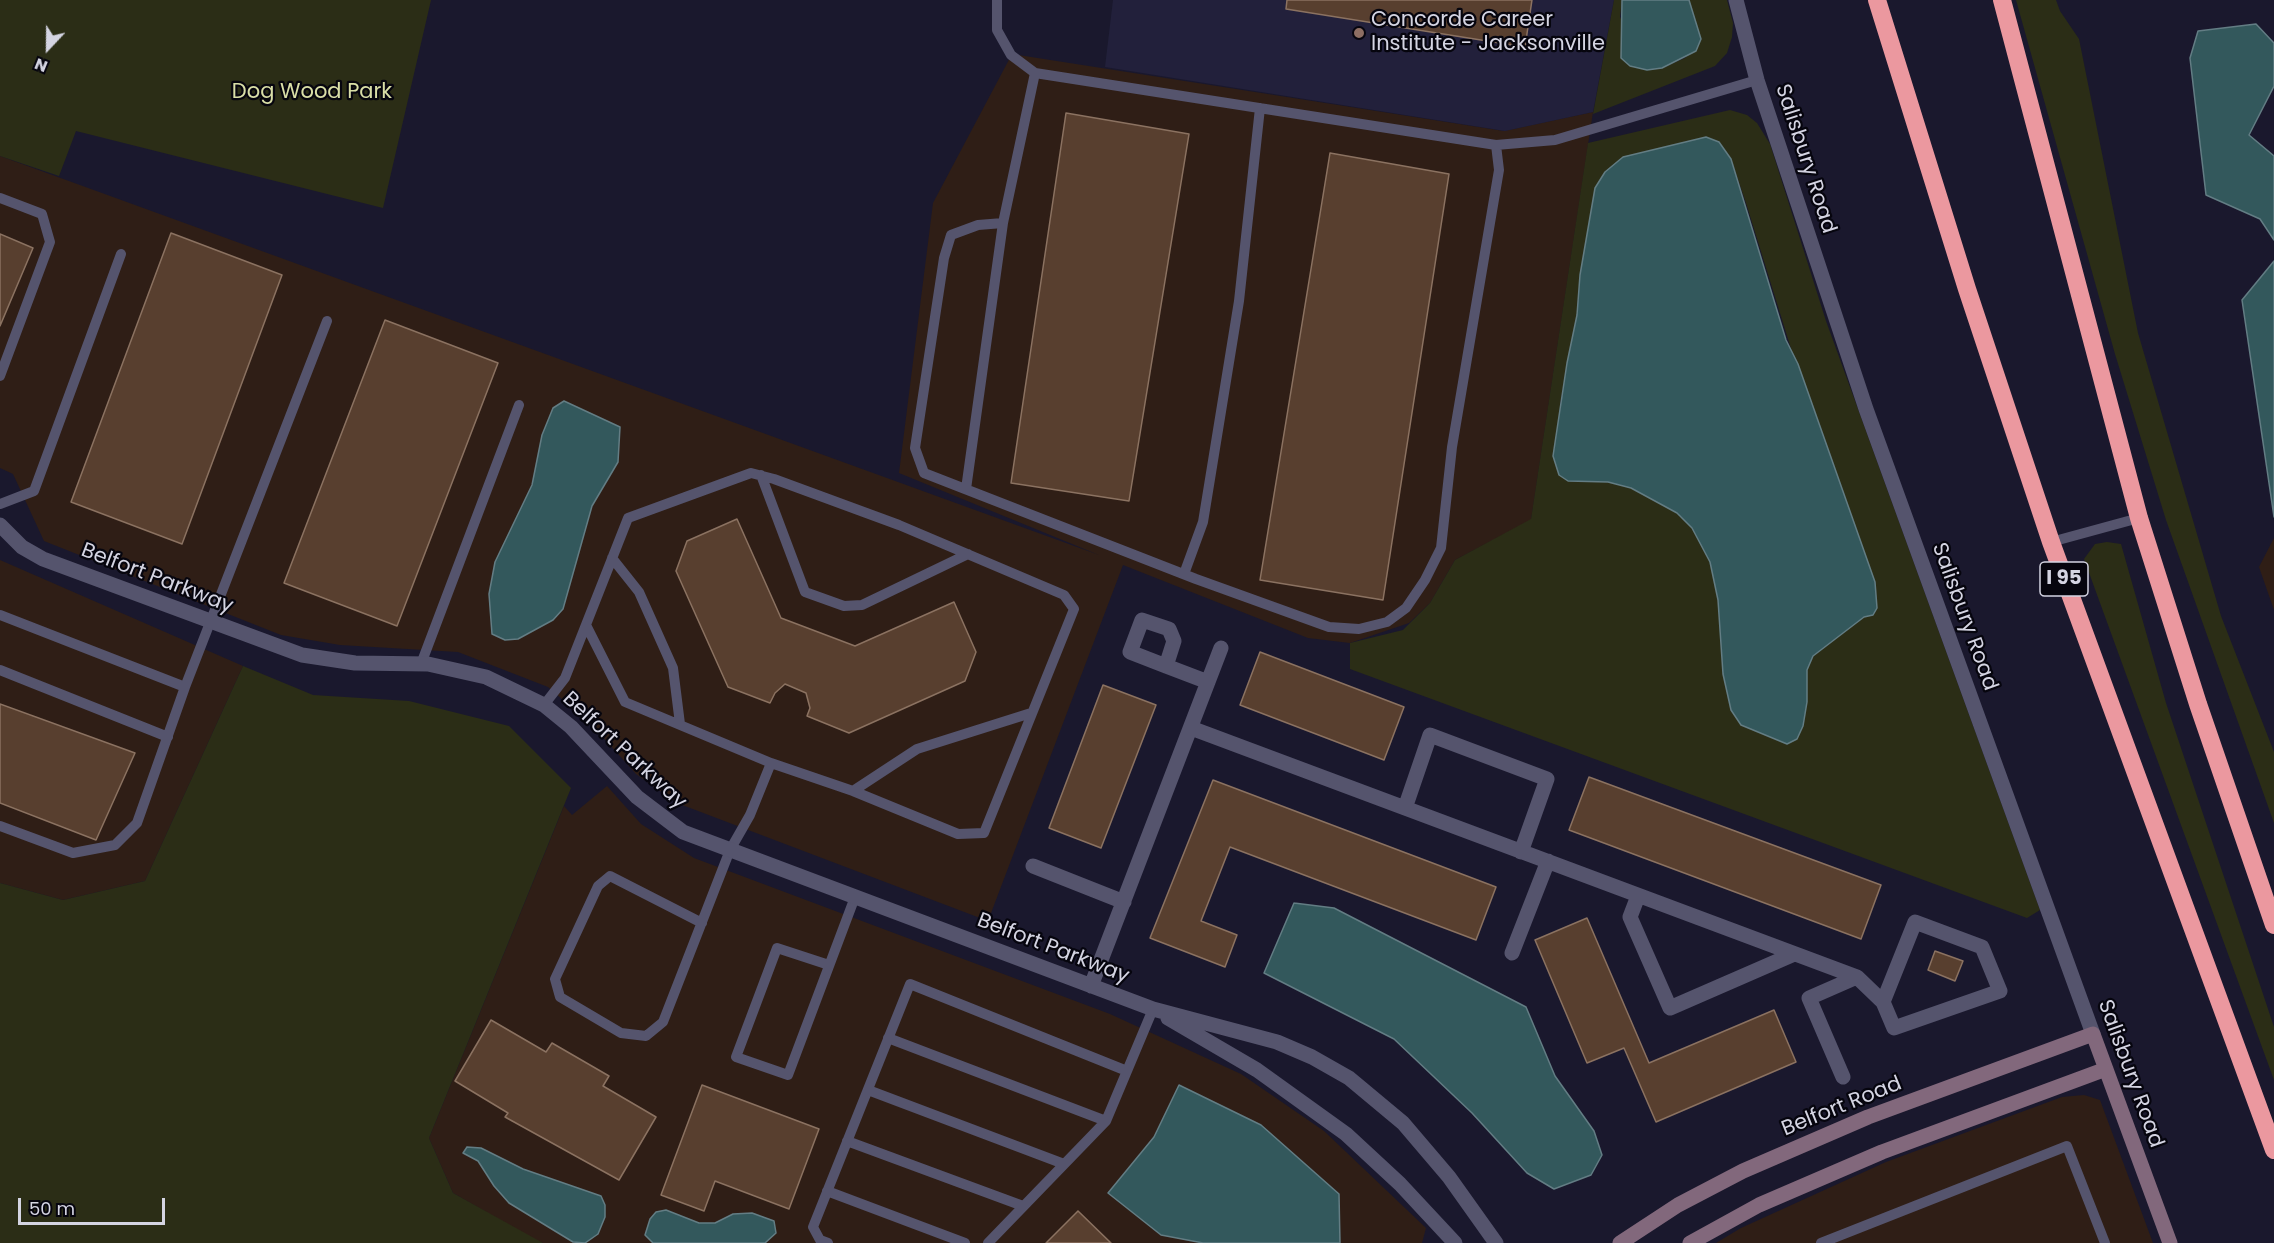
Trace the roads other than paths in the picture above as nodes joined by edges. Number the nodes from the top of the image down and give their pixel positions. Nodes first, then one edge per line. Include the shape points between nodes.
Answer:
1 (997, 0) edge
2 (1736, 0) edge
3 (1877, 0) edge
4 (2002, 0) edge
5 (1035, 73) junction
6 (1757, 80) junction
7 (1260, 108) junction
8 (1496, 145) junction
9 (0, 198) edge
10 (1003, 223) junction
11 (121, 254) dead end
12 (327, 321) dead end
13 (1, 369) edge
14 (519, 405) dead end
15 (761, 476) junction
16 (966, 489) junction
17 (0, 504) edge
18 (2139, 518) junction
19 (0, 525) edge
20 (2051, 542) junction
21 (968, 554) junction
22 (612, 558) junction
23 (1184, 574) junction
24 (0, 615) edge
25 (211, 622) junction
26 (586, 625) junction
27 (1221, 648) dead end
28 (421, 664) junction
29 (1166, 666) dead end
30 (0, 670) edge
31 (1208, 682) junction
32 (185, 687) junction
33 (544, 705) junction
34 (1031, 713) junction
35 (680, 724) junction
36 (1191, 728) junction
37 (168, 736) junction
38 (771, 763) junction
39 (853, 791) junction
40 (1405, 808) junction
41 (0, 826) edge
42 (730, 850) junction
43 (1521, 852) junction
44 (1548, 861) junction
45 (1033, 866) dead end
46 (1638, 896) junction
47 (855, 897) junction
48 (1124, 902) junction
49 (702, 923) junction
50 (2274, 925) edge
51 (1512, 953) dead end
52 (1794, 954) junction
53 (829, 965) junction
54 (1857, 977) junction
55 (1091, 986) junction
56 (1883, 1002) junction
57 (1153, 1009) junction
58 (2093, 1034) junction
59 (888, 1038) junction
60 (2106, 1069) junction
61 (1127, 1071) junction
62 (1843, 1077) dead end
63 (868, 1090) junction
64 (1106, 1121) junction
65 (847, 1141) junction
66 (2274, 1149) edge
67 (1064, 1164) junction
68 (827, 1191) junction
69 (1023, 1206) junction
70 (828, 1243) edge
71 (965, 1243) edge
72 (988, 1243) edge
73 (1455, 1243) edge
74 (1496, 1243) edge
75 (1620, 1243) edge
76 (1690, 1243) edge
77 (1821, 1243) edge
78 (2105, 1243) edge
79 (2170, 1243) edge

1 - 5 lane via 998,30 1011,55
2 - 6 street, Salisbury Road
3 - 20 highway, I 95 via 1966,289
4 - 18 highway
5 - 7 lane
5 - 10 lane
6 - 8 lane via 1555,140
6 - 58 street, Salisbury Road via 1866,409
7 - 8 lane
7 - 23 lane via 1239,301 1203,522
8 - 23 lane via 1499,170 1452,447 1441,548 1406,608 1387,622 1359,629 1329,627
9 - 13 lane via 42,214 50,242
10 - 16 lane
10 - 16 lane via 978,225 951,235 944,258 915,448 924,473
11 - 17 lane via 34,491
12 - 25 lane
14 - 28 lane
15 - 21 lane
15 - 21 lane via 805,592 844,606 862,605
15 - 22 lane via 751,473 628,518
16 - 23 lane
18 - 20 lane
18 - 50 highway
19 - 25 street, Belfort Parkway via 22,547 43,559
20 - 66 highway, I 95
21 - 34 lane via 1064,595 1074,609
22 - 26 lane
22 - 35 lane via 639,592 673,668
24 - 32 lane
25 - 28 street, Belfort Parkway via 327,661
25 - 32 lane
26 - 33 lane via 565,678
26 - 35 lane via 625,702
27 - 31 street
28 - 33 street, Belfort Parkway via 486,677
29 - 31 street
30 - 37 lane
31 - 36 street
32 - 37 lane
33 - 42 street, Belfort Parkway via 662,818 683,832
34 - 39 lane via 917,749
34 - 39 lane via 984,833 958,834
35 - 38 lane
36 - 40 street
36 - 48 street
37 - 41 lane via 137,823 116,845 74,853
38 - 39 lane
38 - 42 lane via 750,815
40 - 43 street
40 - 43 street via 1430,735 1547,779
42 - 47 street, Belfort Parkway
42 - 49 lane
43 - 44 street
44 - 46 street
44 - 51 street
45 - 48 street
46 - 52 street
46 - 52 street via 1630,917 1670,1008
47 - 53 lane
47 - 55 street, Belfort Parkway
48 - 55 street
49 - 49 lane via 663,1022 646,1036 621,1033 560,997 555,979 598,886 610,876
52 - 54 street
53 - 53 lane via 788,1075 736,1057 777,948
54 - 56 street
54 - 62 street via 1809,998
55 - 57 street, Belfort Parkway
56 - 56 street via 1894,1028 2000,991 1982,947 1916,921
57 - 61 lane
57 - 73 street, Belfort Parkway via 1257,1070 1318,1112 1393,1177
57 - 74 street, Belfort Parkway via 1277,1042 1349,1078 1403,1123 1449,1177
58 - 60 street, Salisbury Road
58 - 75 street, Belfort Road via 1868,1117 1743,1171
59 - 61 lane via 910,984
59 - 63 lane
59 - 64 lane
60 - 76 street via 1882,1152 1758,1205
60 - 79 street, Salisbury Road
61 - 64 lane
63 - 65 lane
63 - 67 lane
64 - 67 lane
65 - 68 lane
65 - 69 lane
67 - 69 lane
68 - 70 lane via 813,1227 820,1240
68 - 71 lane
69 - 72 lane
77 - 78 lane via 2067,1146

